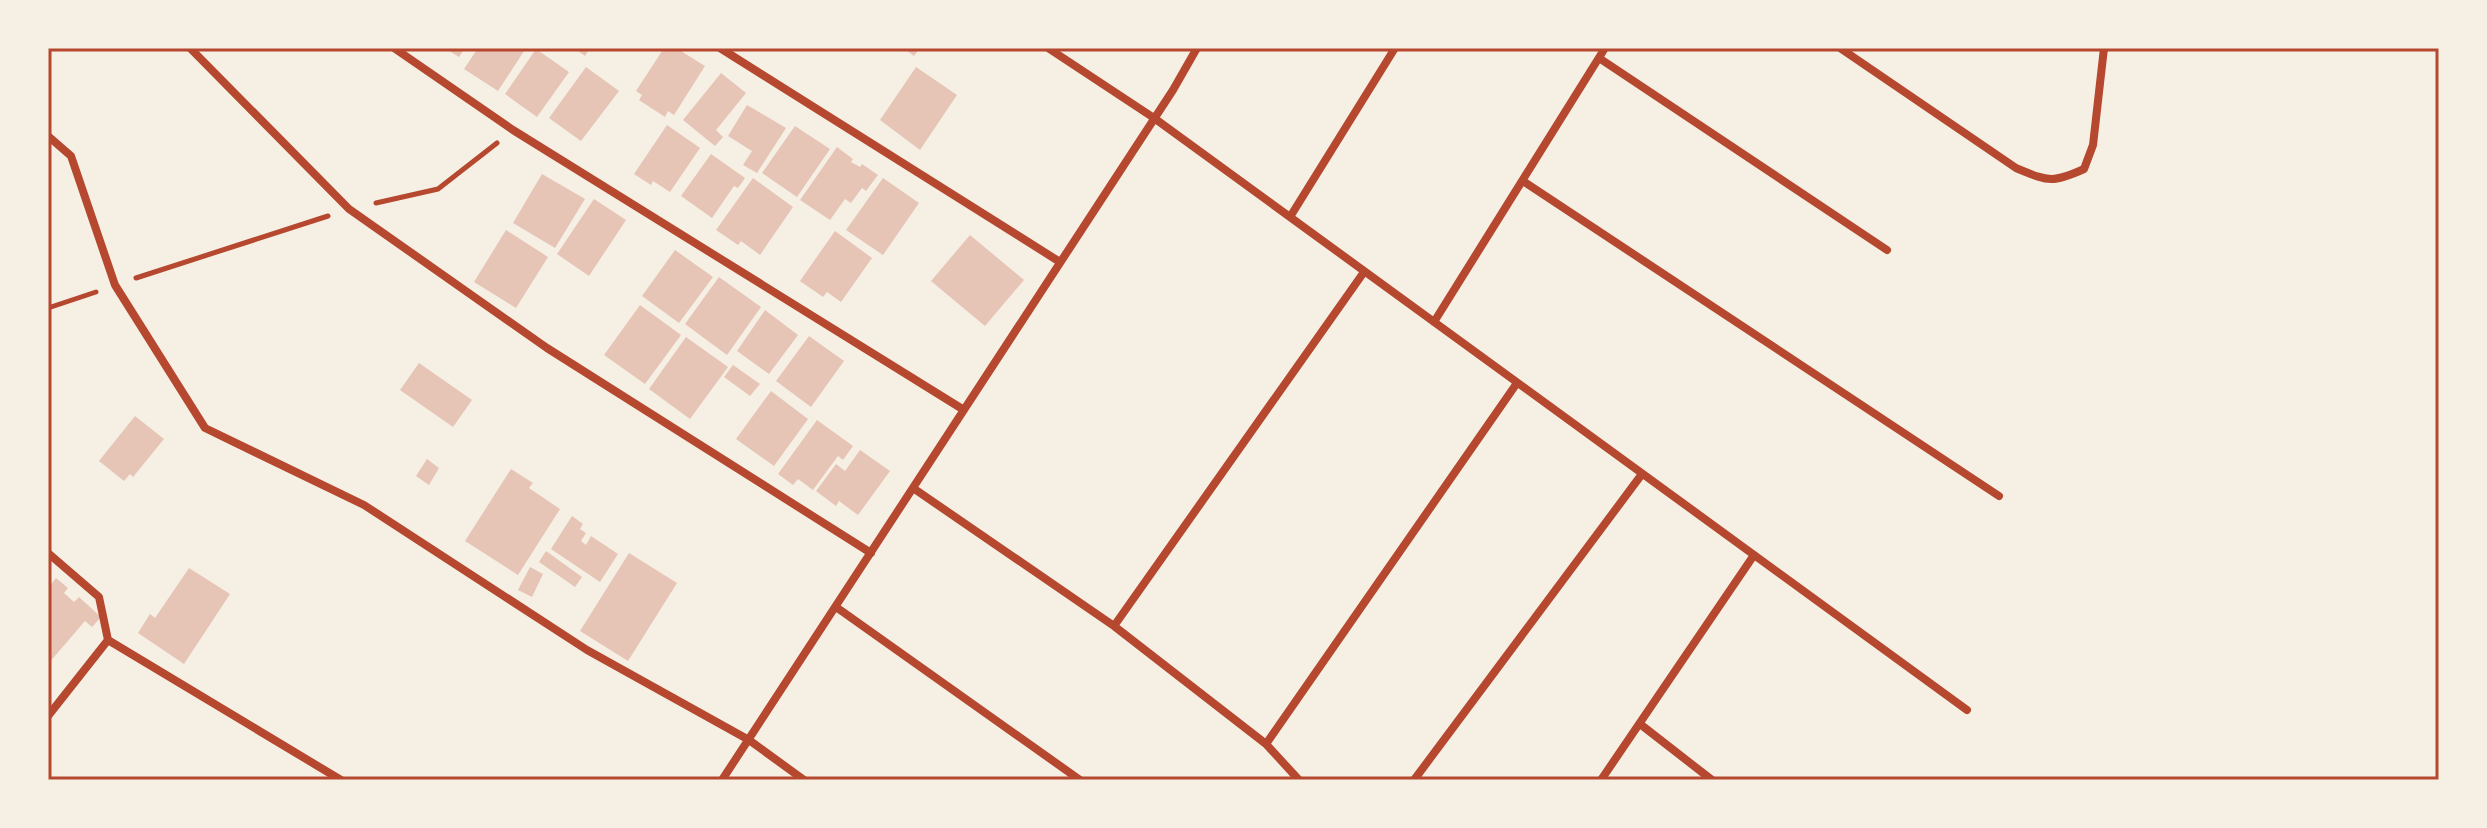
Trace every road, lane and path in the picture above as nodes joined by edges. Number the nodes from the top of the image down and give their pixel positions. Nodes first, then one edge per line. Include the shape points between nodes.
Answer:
1 (190, 48) edge
2 (394, 48) edge
3 (720, 48) edge
4 (1048, 48) edge
5 (1197, 48) edge
6 (1395, 48) edge
7 (1605, 48) edge
8 (1840, 48) edge
9 (2104, 48) edge
10 (1599, 58) junction
11 (1154, 118) junction
12 (513, 130) junction
13 (48, 136) edge
14 (1523, 181) junction
15 (349, 209) junction
16 (1290, 217) junction
17 (1887, 250) dead end
18 (1060, 262) junction
19 (1364, 272) junction
20 (115, 285) junction
21 (48, 308) edge
22 (1434, 322) junction
23 (1517, 383) junction
24 (964, 410) junction
25 (1642, 474) junction
26 (913, 488) junction
27 (1999, 496) dead end
28 (48, 553) edge
29 (871, 553) junction
30 (1754, 555) junction
31 (836, 607) junction
32 (1114, 626) junction
33 (108, 640) junction
34 (1967, 710) dead end
35 (48, 716) edge
36 (1640, 724) junction
37 (749, 740) junction
38 (1266, 744) junction
39 (341, 780) edge
40 (722, 780) edge
41 (804, 780) edge
42 (1080, 780) edge
43 (1299, 780) edge
44 (1414, 780) edge
45 (1601, 780) edge
46 (1712, 780) edge

1 - 15 street
2 - 12 street
3 - 18 street
4 - 11 street
5 - 11 street
6 - 16 street
7 - 10 street
8 - 9 street via 2016,168 2046,180 2084,169 2093,145
10 - 14 street
10 - 17 street
11 - 16 street
11 - 18 street
12 - 15 path via 438,189
12 - 24 street
13 - 20 street via 71,156
14 - 22 street
14 - 27 street
15 - 20 path
15 - 29 street via 547,348
16 - 19 street
18 - 24 street
19 - 22 street
19 - 32 street
20 - 21 path
20 - 37 street via 205,428 364,505 587,650
22 - 23 street
23 - 25 street
23 - 38 street
24 - 26 street
25 - 30 street
25 - 44 street
26 - 29 street
26 - 32 street
28 - 33 street via 99,597
29 - 31 street
30 - 34 street
30 - 36 street
31 - 37 street
31 - 42 street
32 - 38 street
33 - 35 street
33 - 39 street
36 - 45 street
36 - 46 street
37 - 40 street
37 - 41 street
38 - 43 street

